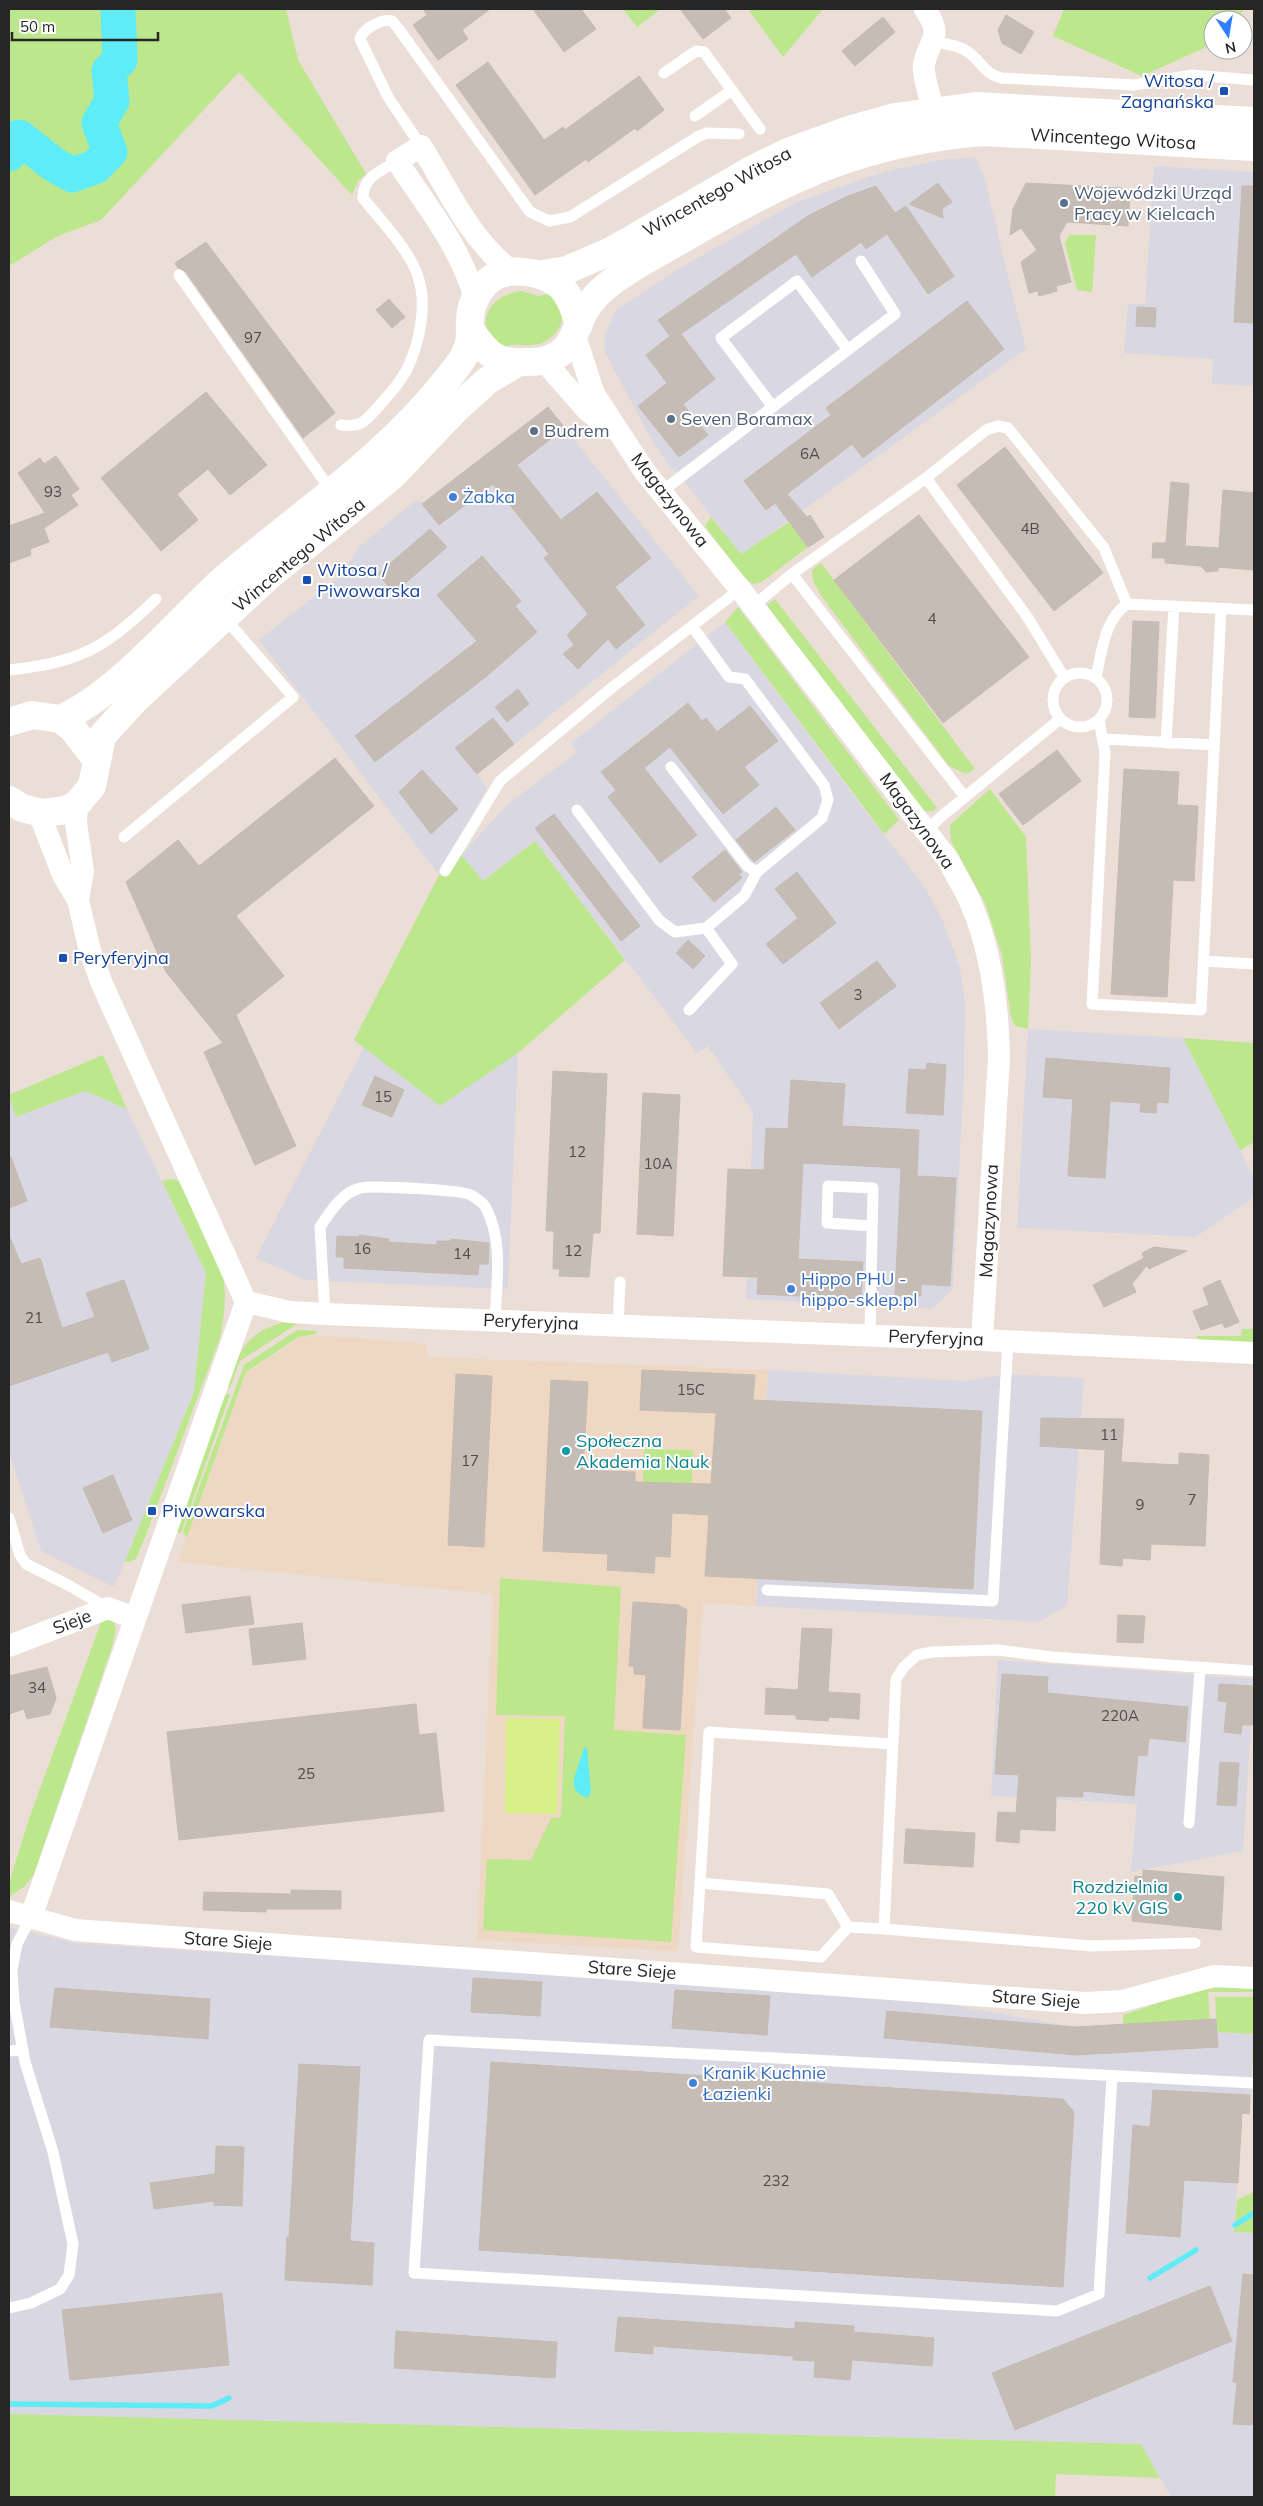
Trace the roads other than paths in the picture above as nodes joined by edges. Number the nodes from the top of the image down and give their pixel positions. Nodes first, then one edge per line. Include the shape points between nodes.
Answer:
1 (924, 9) edge
2 (934, 42) junction
3 (664, 73) dead end
4 (1254, 80) edge
5 (732, 90) junction
6 (933, 110) junction
7 (695, 116) dead end
8 (1254, 121) edge
9 (760, 129) dead end
10 (739, 134) dead end
11 (421, 146) junction
12 (1254, 147) edge
13 (397, 161) junction
14 (861, 261) dead end
15 (513, 272) junction
16 (543, 274) junction
17 (179, 275) dead end
18 (475, 299) junction
19 (470, 329) junction
20 (577, 330) junction
21 (848, 350) junction
22 (544, 361) junction
23 (517, 363) junction
24 (773, 407) junction
25 (341, 425) dead end
26 (625, 442) junction
27 (926, 478) junction
28 (332, 492) junction
29 (662, 492) junction
30 (792, 574) junction
31 (747, 598) junction
32 (156, 599) dead end
33 (1127, 604) junction
34 (1174, 606) junction
35 (1220, 609) junction
36 (1254, 610) edge
37 (224, 618) junction
38 (692, 626) junction
39 (9, 670) edge
40 (1064, 677) junction
41 (1096, 678) junction
42 (60, 719) junction
43 (1060, 719) junction
44 (1099, 720) junction
45 (9, 722) edge
46 (1104, 739) junction
47 (1166, 743) junction
48 (1214, 745) junction
49 (96, 759) junction
50 (670, 767) dead end
51 (965, 797) junction
52 (9, 800) edge
53 (77, 804) junction
54 (577, 810) dead end
55 (34, 812) junction
56 (926, 831) junction
57 (124, 837) dead end
58 (445, 871) dead end
59 (757, 872) junction
60 (78, 900) junction
61 (706, 928) junction
62 (1204, 961) junction
63 (1254, 964) edge
64 (689, 1010) dead end
65 (872, 1226) junction
66 (620, 1282) dead end
67 (246, 1302) junction
68 (325, 1314) junction
69 (495, 1321) junction
70 (618, 1326) junction
71 (870, 1336) junction
72 (982, 1340) junction
73 (1008, 1341) junction
74 (1254, 1353) edge
75 (9, 1518) edge
76 (12, 1541) edge
77 (767, 1590) dead end
78 (108, 1608) junction
79 (134, 1618) junction
80 (9, 1646) edge
81 (1200, 1669) junction
82 (1254, 1671) edge
83 (893, 1744) junction
84 (1189, 1823) dead end
85 (700, 1883) junction
86 (9, 1911) edge
87 (31, 1917) junction
88 (848, 1927) junction
89 (884, 1929) junction
90 (1196, 1943) dead end
91 (1254, 1978) edge
92 (23, 2050) junction
93 (9, 2051) edge
94 (1112, 2077) junction
95 (1254, 2083) edge
96 (9, 2308) edge

1 - 2 street via 936,33
2 - 4 lane via 969,52 989,73 1002,78 1134,85 1192,75
2 - 6 street via 924,65
3 - 5 lane via 701,50
5 - 7 lane
5 - 9 lane
6 - 8 main road, Wincentego Witosa via 976,106
6 - 16 main road, Wincentego Witosa via 852,129 788,152 611,251 567,270
10 - 11 lane via 707,133 699,136 570,217 549,221 530,212 398,28 386,20 364,31 360,39 388,97
11 - 13 street
11 - 15 street via 482,244
12 - 20 main road, Wincentego Witosa via 983,132 946,135 884,147 814,170 774,188 646,261 599,292 587,307
13 - 18 street via 454,248 469,276
13 - 25 lane via 369,179 363,187 363,198 413,264 422,295 418,332 407,370 394,388 362,423 354,427
14 - 21 lane via 895,314
15 - 16 main road
15 - 18 main road via 490,280
16 - 20 main road via 568,294
17 - 28 lane
18 - 19 main road
19 - 23 main road via 489,354 502,361
19 - 28 main road, Wincentego Witosa via 466,354 447,379 385,446
20 - 22 main road via 560,353
20 - 26 street, Magazynowa via 591,388
21 - 24 lane
21 - 24 lane via 797,281 721,338
22 - 23 main road
22 - 26 street, Magazynowa via 586,410
23 - 37 main road, Wincentego Witosa via 487,381 391,477 269,576
24 - 29 lane
26 - 29 street, Magazynowa
27 - 30 lane
27 - 33 lane via 986,430 998,426 1008,428 1104,548
27 - 40 lane via 1028,618
28 - 42 main road, Wincentego Witosa via 224,580 96,699
29 - 31 street, Magazynowa
30 - 31 lane
30 - 51 lane
31 - 38 lane
31 - 56 street, Magazynowa
32 - 39 lane via 119,633 94,649 46,666
33 - 34 lane
33 - 41 lane via 1115,612 1108,627
34 - 35 lane
34 - 47 lane
35 - 36 lane
35 - 48 lane
37 - 49 main road, Wincentego Witosa via 134,700 102,736
37 - 57 lane via 292,697
38 - 58 lane via 500,781
38 - 59 lane via 729,677 745,679 824,785 828,800 822,818
40 - 41 lane via 1083,673
40 - 43 lane via 1054,692 1055,711
41 - 44 lane via 1107,696 1105,713
42 - 45 main road via 32,715
42 - 49 main road via 74,729
43 - 44 lane via 1076,727
43 - 51 lane
44 - 46 lane
46 - 47 lane
46 - 62 lane via 1092,1004 1201,1010
47 - 48 lane
48 - 62 lane
49 - 53 main road, Wincentego Witosa via 92,786
50 - 59 lane via 747,866
51 - 56 lane
52 - 55 main road
53 - 55 main road via 51,814
53 - 60 street via 76,823 83,871
54 - 61 lane via 659,920 675,932
55 - 60 street via 41,818 63,875
56 - 72 street, Magazynowa via 949,861 972,906 988,954 998,1018 999,1057
59 - 61 lane via 744,896
60 - 67 street via 102,984
61 - 64 lane via 732,964
62 - 63 lane
65 - 65 lane via 873,1188 828,1186 827,1222
65 - 71 lane
66 - 70 lane
67 - 68 street, Peryferyjna via 290,1312
67 - 79 street
68 - 69 street, Peryferyjna
68 - 69 lane via 320,1227 342,1198 361,1188 450,1190 471,1195 485,1206 491,1222 497,1243
69 - 70 street, Peryferyjna
70 - 71 street, Peryferyjna
71 - 72 street, Peryferyjna
72 - 73 street, Peryferyjna
73 - 74 street, Peryferyjna
73 - 77 lane via 992,1601
75 - 76 lane
76 - 78 lane via 26,1564
78 - 79 street, Sieje
78 - 80 street, Sieje
79 - 87 street
81 - 82 lane
81 - 83 lane via 998,1650 917,1655 896,1680
81 - 84 lane
83 - 85 lane via 709,1732
83 - 89 lane
85 - 88 lane via 828,1894
85 - 88 lane via 696,1947 821,1957
86 - 87 street, Stare Sieje
87 - 91 street, Stare Sieje via 74,1930 1086,2003 1122,2001 1214,1976
87 - 92 lane via 17,1944 12,1970
88 - 89 lane
89 - 90 lane via 1092,1946
92 - 93 lane
92 - 96 lane via 53,2152 73,2244 69,2275 60,2288 31,2303
94 - 94 lane via 429,2040 414,2273 1057,2311 1100,2294
94 - 95 lane

